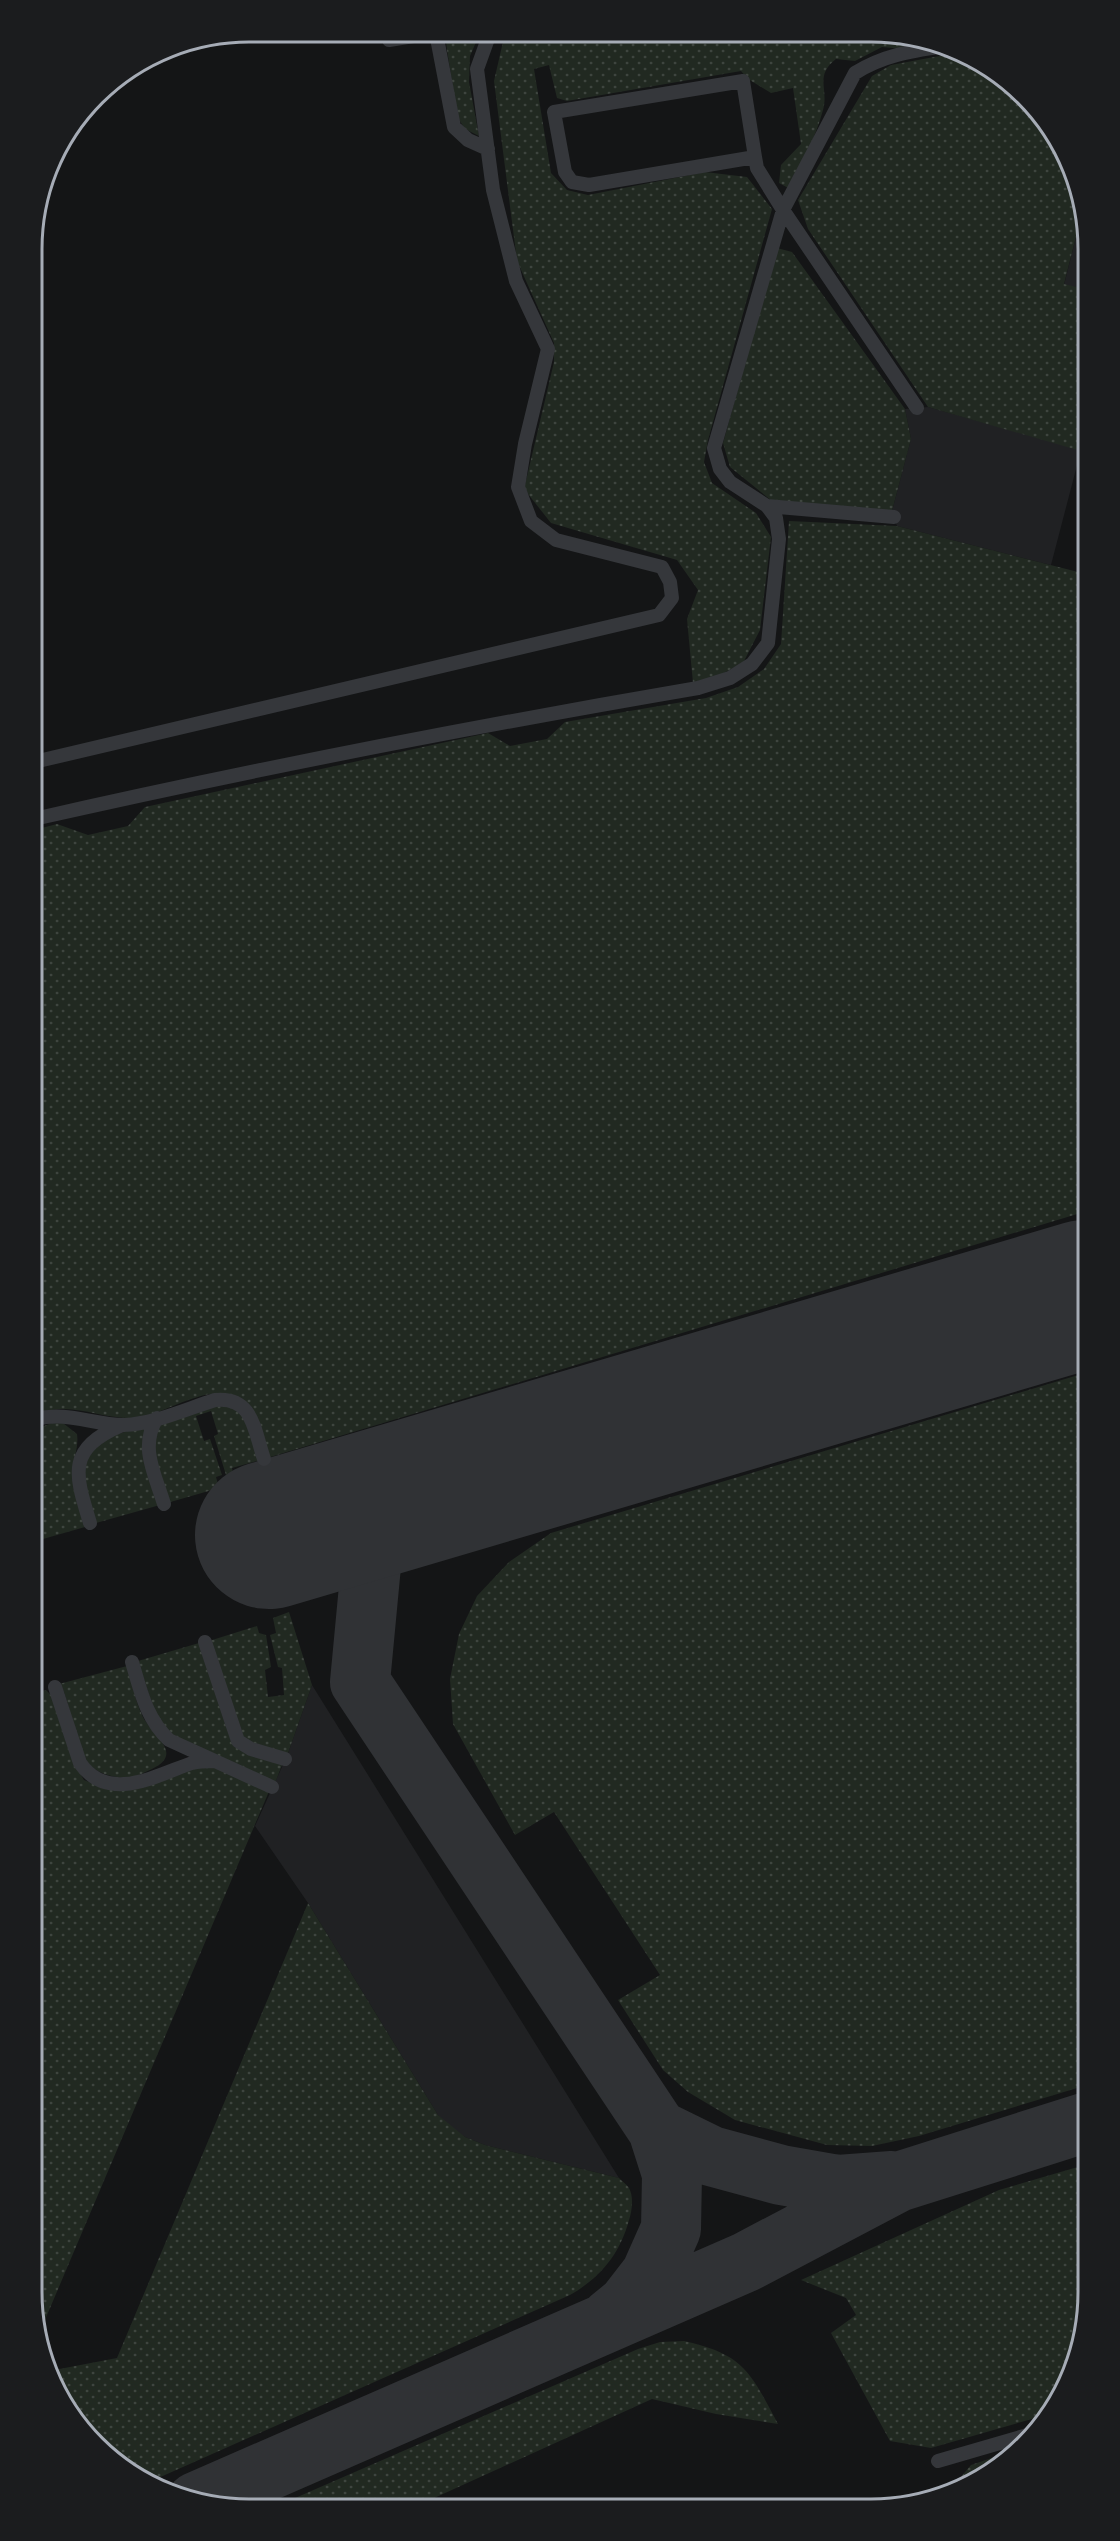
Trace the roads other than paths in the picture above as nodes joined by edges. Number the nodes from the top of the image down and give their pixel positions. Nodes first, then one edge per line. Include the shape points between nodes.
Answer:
1 (436, 42) edge
2 (487, 42) edge
3 (923, 49) edge
4 (488, 149) junction
5 (755, 157) junction
6 (783, 210) junction
7 (917, 408) dead end
8 (767, 506) junction
9 (894, 517) dead end
10 (42, 760) edge
11 (42, 817) edge
12 (42, 1418) edge
13 (157, 1418) junction
14 (123, 1425) junction
15 (264, 1459) dead end
16 (164, 1504) dead end
17 (90, 1523) dead end
18 (205, 1642) dead end
19 (132, 1662) dead end
20 (54, 1687) dead end
21 (285, 1759) dead end
22 (215, 1761) junction
23 (272, 1786) dead end
24 (1017, 2438) edge
25 (938, 2461) dead end

1 - 4 lane via 454,127 468,140
2 - 4 lane via 477,69
3 - 6 lane via 874,61 855,73
4 - 10 lane via 493,190 516,281 548,349 518,487 531,520 556,540 662,567 670,582 672,598 659,615
5 - 5 lane via 743,81 554,112 565,172 572,182 589,186
5 - 6 lane via 757,168
6 - 7 lane
6 - 8 lane via 714,448 729,482
8 - 9 lane
8 - 11 lane via 776,518 779,539 768,643 752,664 730,678 698,688 481,725
12 - 14 lane via 69,1416
13 - 14 lane
13 - 15 lane via 215,1400 236,1401 250,1415
13 - 16 lane via 147,1449
14 - 17 lane via 102,1434 82,1455 79,1484
18 - 21 lane via 238,1741
19 - 22 lane via 148,1714 156,1727 169,1740
20 - 22 lane via 80,1763 87,1774 98,1780 135,1784 195,1762
22 - 23 lane
24 - 25 lane

